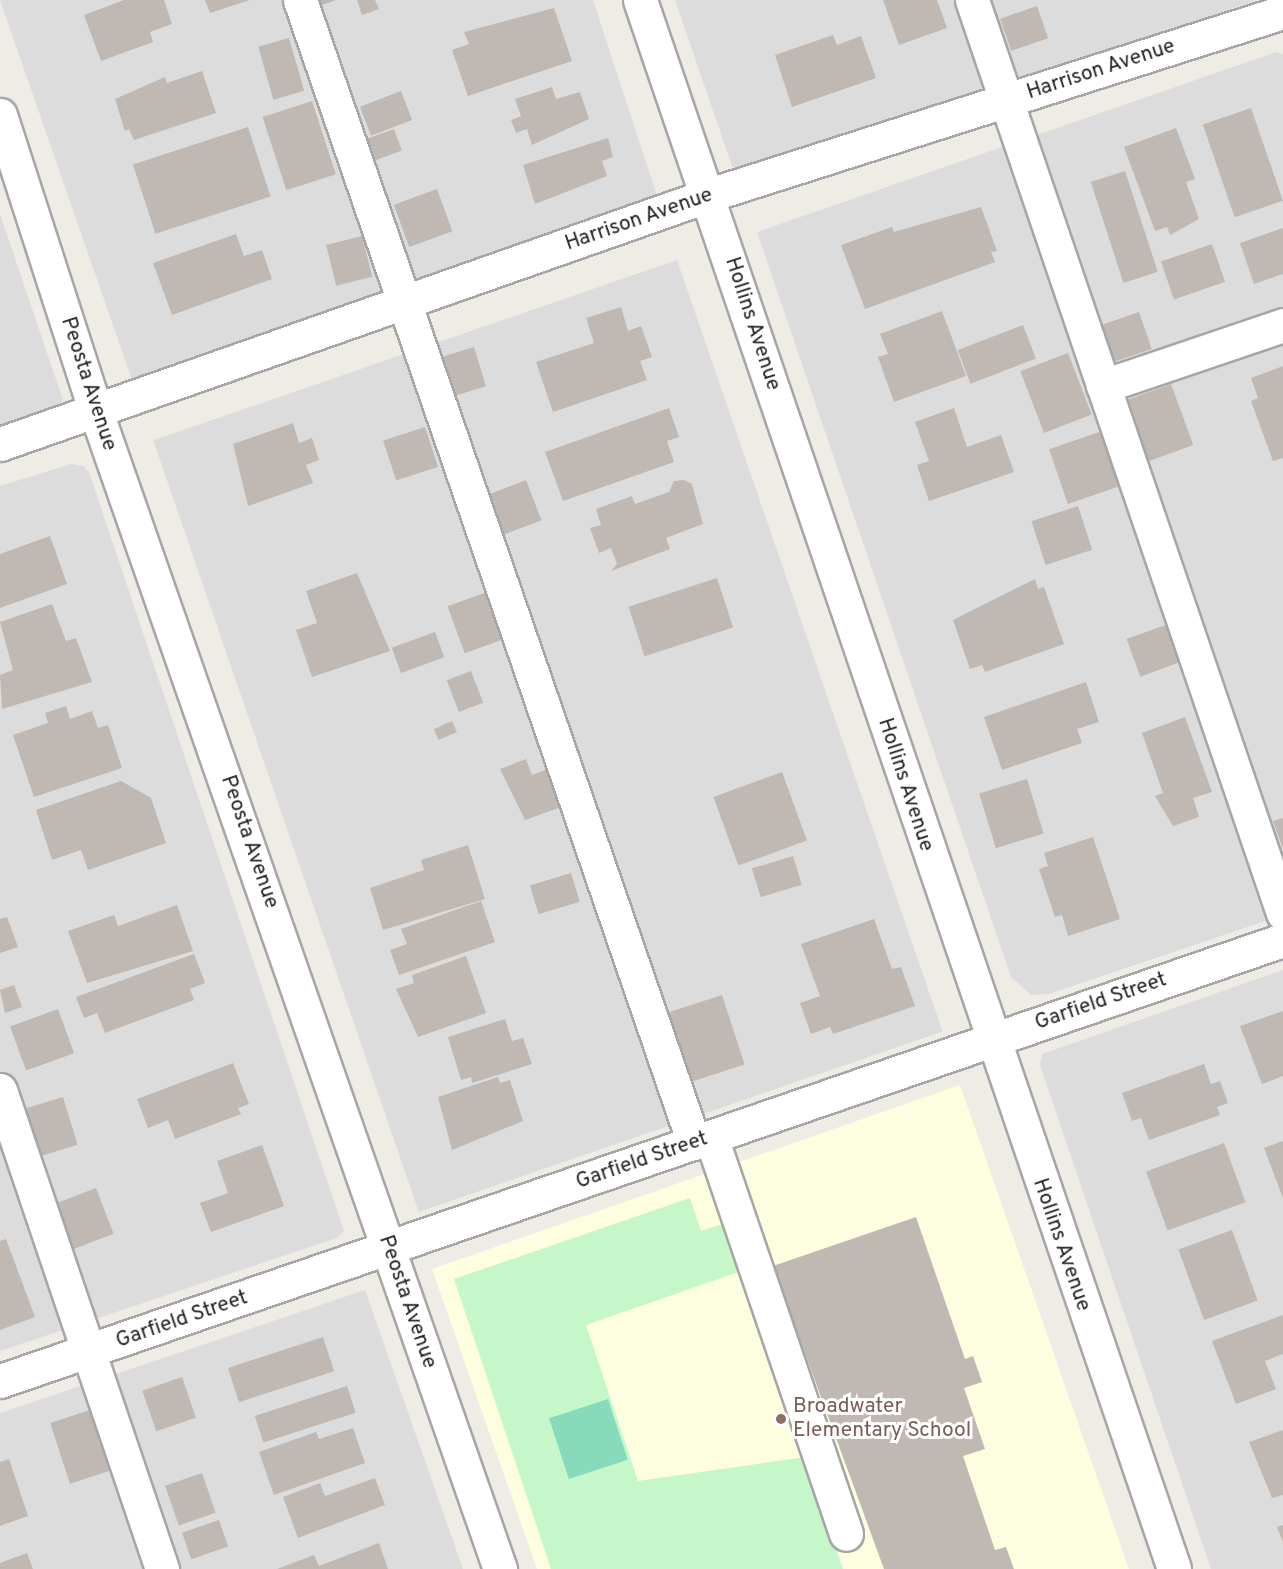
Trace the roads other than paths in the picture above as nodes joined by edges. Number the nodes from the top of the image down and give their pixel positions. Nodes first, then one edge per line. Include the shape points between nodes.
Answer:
1 (300, 0) edge
2 (640, 0) edge
3 (972, 0) edge
4 (1283, 12) edge
5 (1006, 100) junction
6 (0, 115) edge
7 (709, 195) junction
8 (404, 303) junction
9 (1283, 325) edge
10 (1103, 386) junction
11 (96, 412) junction
12 (0, 444) edge
13 (1283, 913) edge
14 (1283, 940) edge
15 (990, 1040) junction
16 (0, 1090) edge
17 (702, 1140) junction
18 (388, 1248) junction
19 (90, 1353) junction
20 (0, 1381) edge
21 (846, 1534) dead end
22 (162, 1569) edge
23 (500, 1569) edge
24 (1174, 1569) edge

1 - 8 street
2 - 7 street, Hollins Avenue
3 - 5 street
4 - 5 street, Harrison Avenue
5 - 7 street, Harrison Avenue
5 - 10 street
6 - 11 street, Peosta Avenue
7 - 8 street, Harrison Avenue
7 - 15 street, Hollins Avenue
8 - 11 street, Harrison Avenue
8 - 17 street
9 - 10 street
10 - 13 street
11 - 12 street, Harrison Avenue
11 - 18 street, Peosta Avenue
14 - 15 street, Garfield Street
15 - 17 street, Garfield Street
15 - 24 street, Hollins Avenue
16 - 19 street
17 - 18 street, Garfield Street
17 - 21 street
18 - 19 street, Garfield Street
18 - 23 street, Peosta Avenue
19 - 20 street, Garfield Street
19 - 22 street

